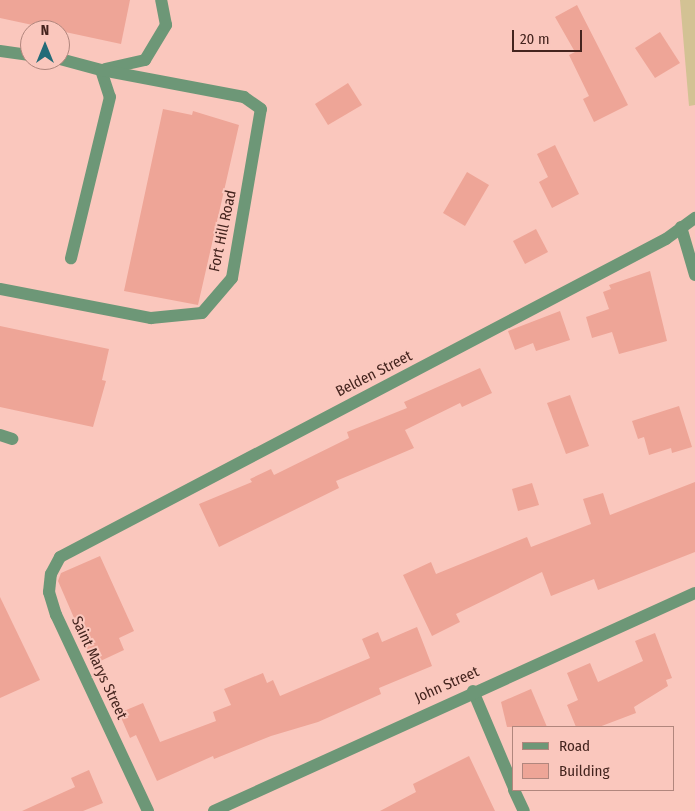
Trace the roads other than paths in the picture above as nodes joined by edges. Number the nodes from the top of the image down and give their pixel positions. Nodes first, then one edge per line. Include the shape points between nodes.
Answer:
1 (160, 0) edge
2 (0, 51) edge
3 (20, 54) edge
4 (70, 62) edge
5 (101, 70) junction
6 (695, 218) edge
7 (681, 227) junction
8 (72, 258) dead end
9 (695, 275) edge
10 (0, 289) edge
11 (80, 546) joint
12 (695, 593) edge
13 (473, 691) junction
14 (512, 784) edge
15 (515, 791) edge
16 (148, 811) edge
17 (214, 811) edge
18 (524, 811) edge

1 - 5 street, Fort Hill Road via 166,25 145,60
2 - 3 street
4 - 5 street, Fort Hill Road
5 - 8 street via 110,97
5 - 10 street, Fort Hill Road via 244,97 261,109 232,278 202,313 151,318
6 - 7 street, Belden Street
7 - 9 street
7 - 11 street, Belden Street
11 - 16 street, Saint Marys Street via 60,557 51,574 48,592
12 - 13 street, John Street
13 - 14 street
13 - 17 street, John Street
15 - 18 street

